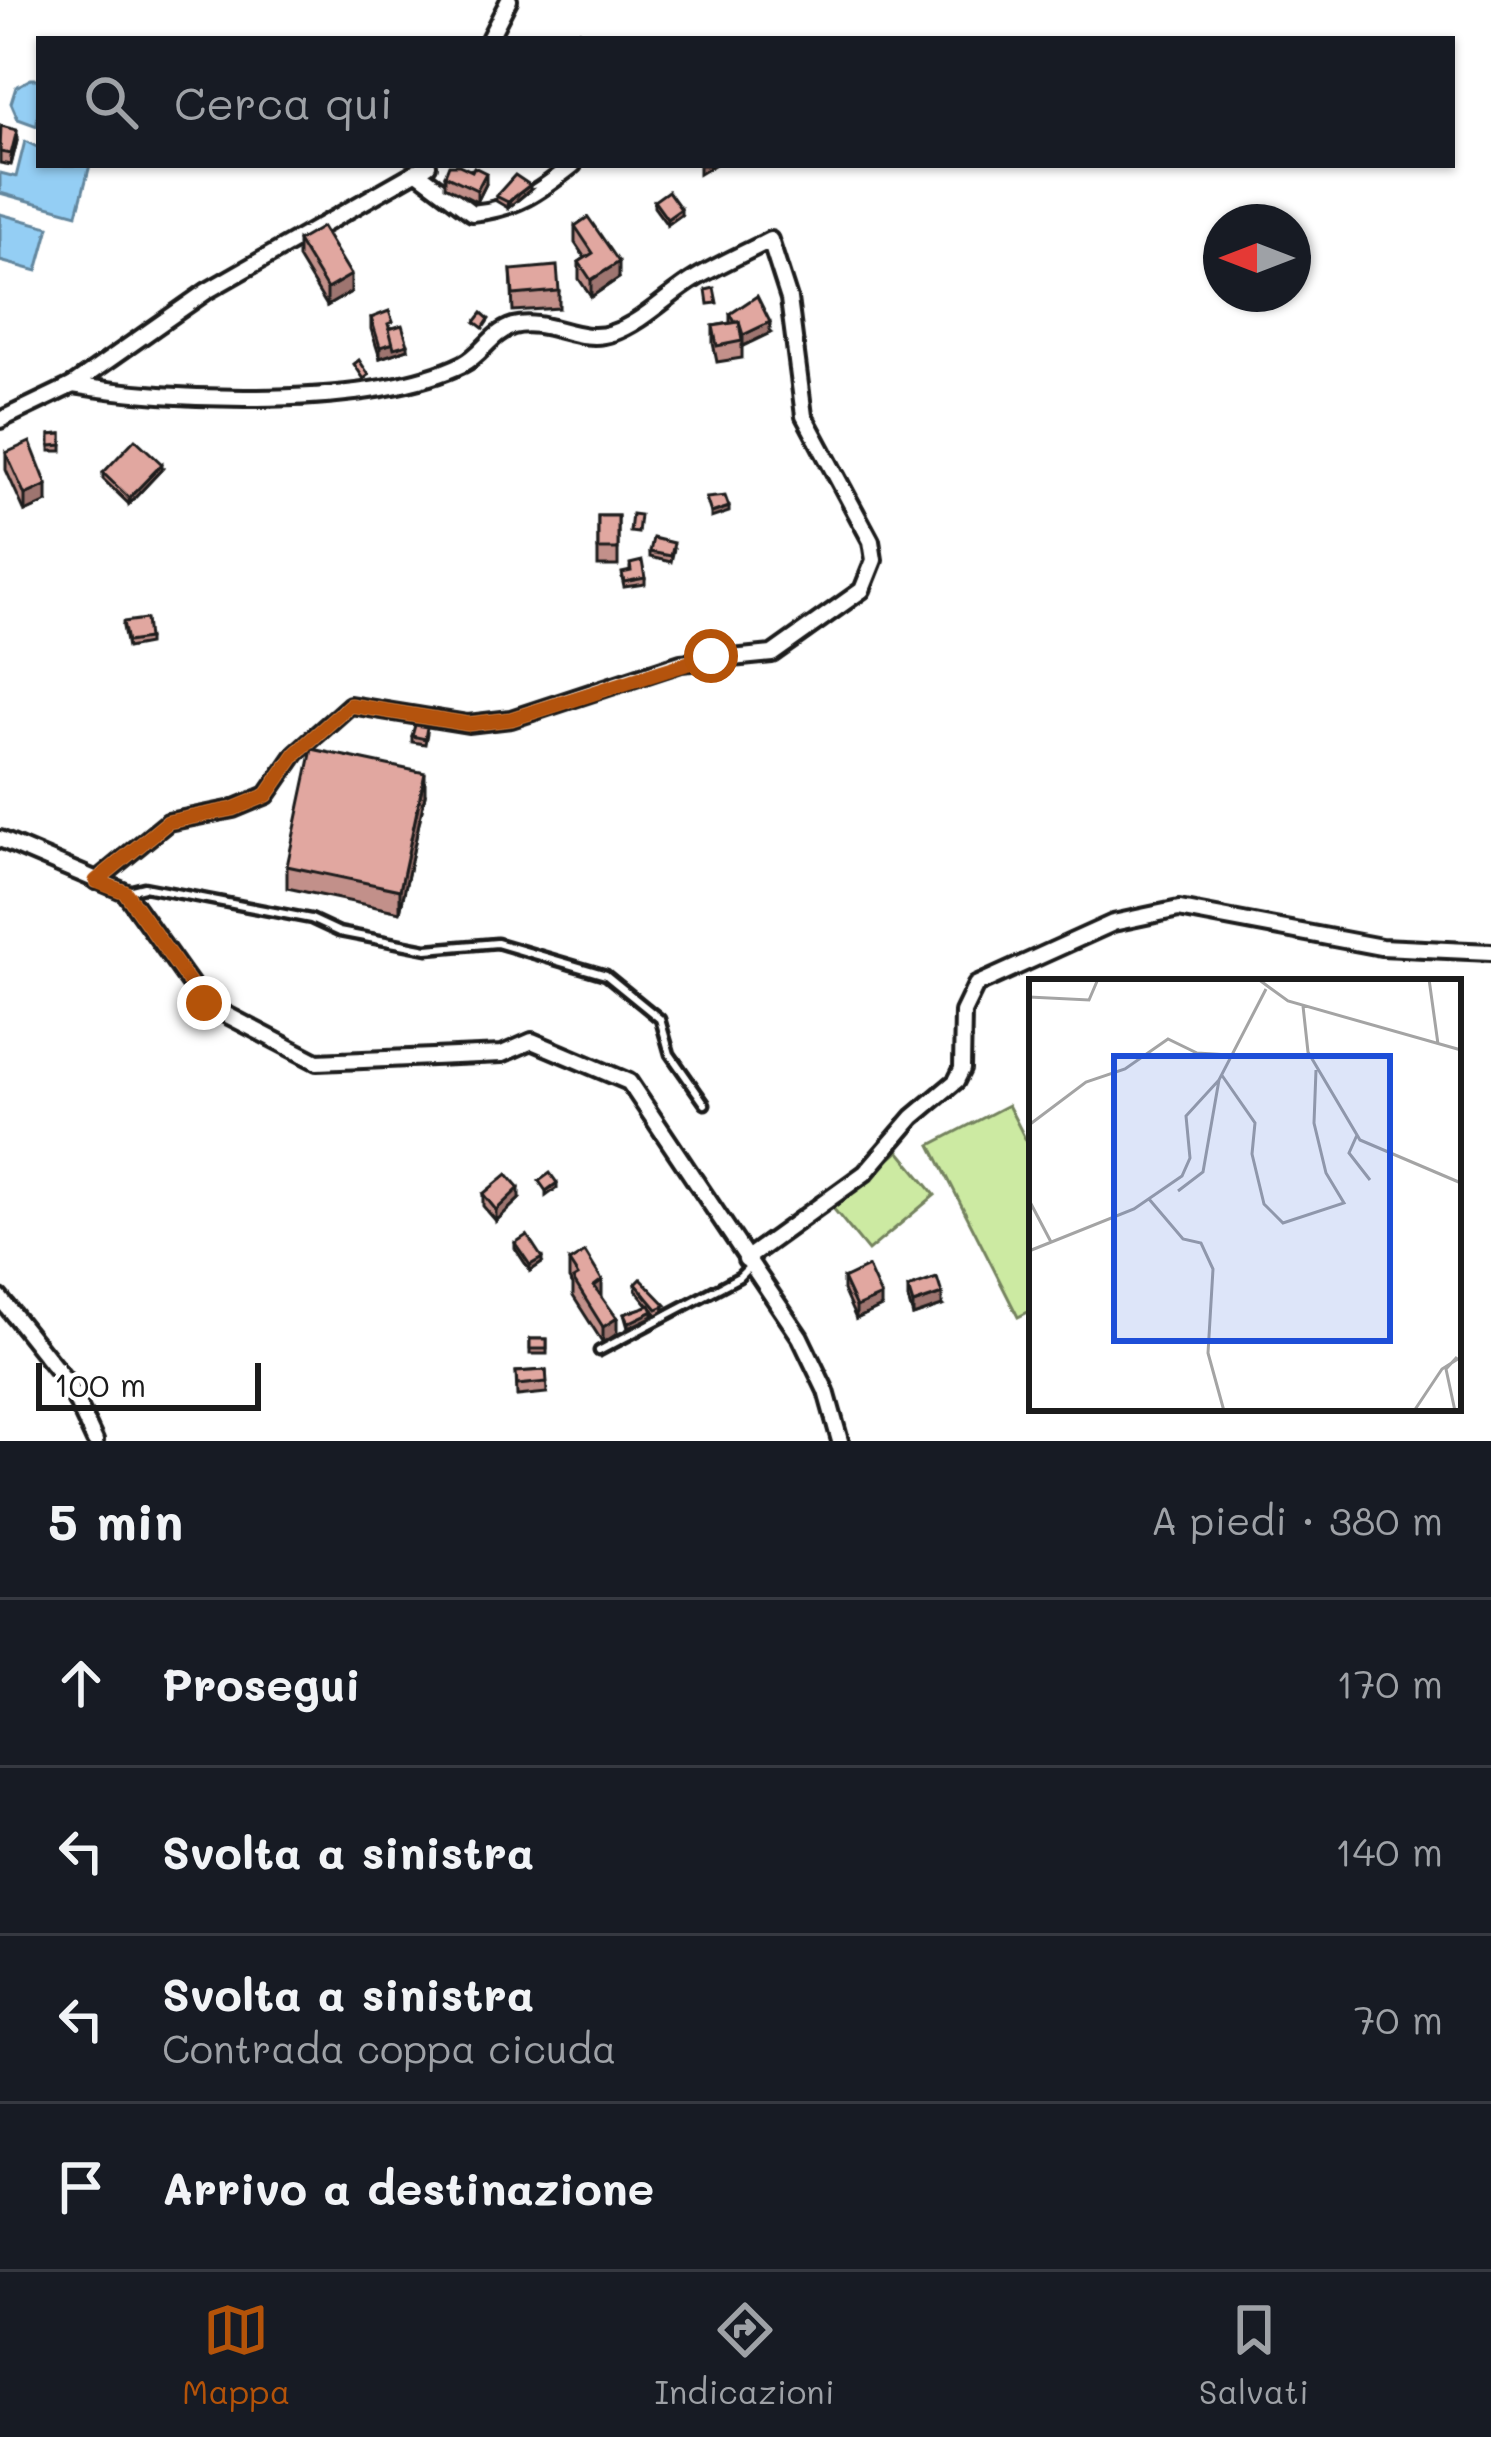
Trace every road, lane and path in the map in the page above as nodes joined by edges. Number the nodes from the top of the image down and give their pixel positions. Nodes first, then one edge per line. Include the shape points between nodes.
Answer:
1 (508, 0) edge
2 (490, 36) edge
3 (422, 168) edge
4 (569, 168) edge
5 (73, 385) junction
6 (0, 420) edge
7 (0, 839) edge
8 (96, 881) junction
9 (125, 892) junction
10 (1491, 952) edge
11 (705, 1104) dead end
12 (748, 1262) junction
13 (0, 1298) edge
14 (599, 1351) dead end
15 (94, 1441) edge
16 (840, 1441) edge

1 - 2 street
3 - 4 street via 472,213 530,199
3 - 5 street via 207,291
5 - 6 street
5 - 8 street via 353,393 466,363 514,326 614,333 770,240 789,299 804,416 874,560 862,590 772,654 681,663 511,719 468,724 350,705 296,753 267,795 168,822
7 - 8 street
8 - 9 street
9 - 11 lane via 144,887 427,949 497,944 606,975 660,1018 670,1054
9 - 12 street via 204,1003 317,1062 502,1054 532,1041 629,1082
10 - 12 street via 1381,947 1196,910 1113,923 976,985 963,1012 956,1082 865,1174
12 - 14 lane via 739,1276
12 - 16 street via 800,1336
13 - 15 street via 69,1384

